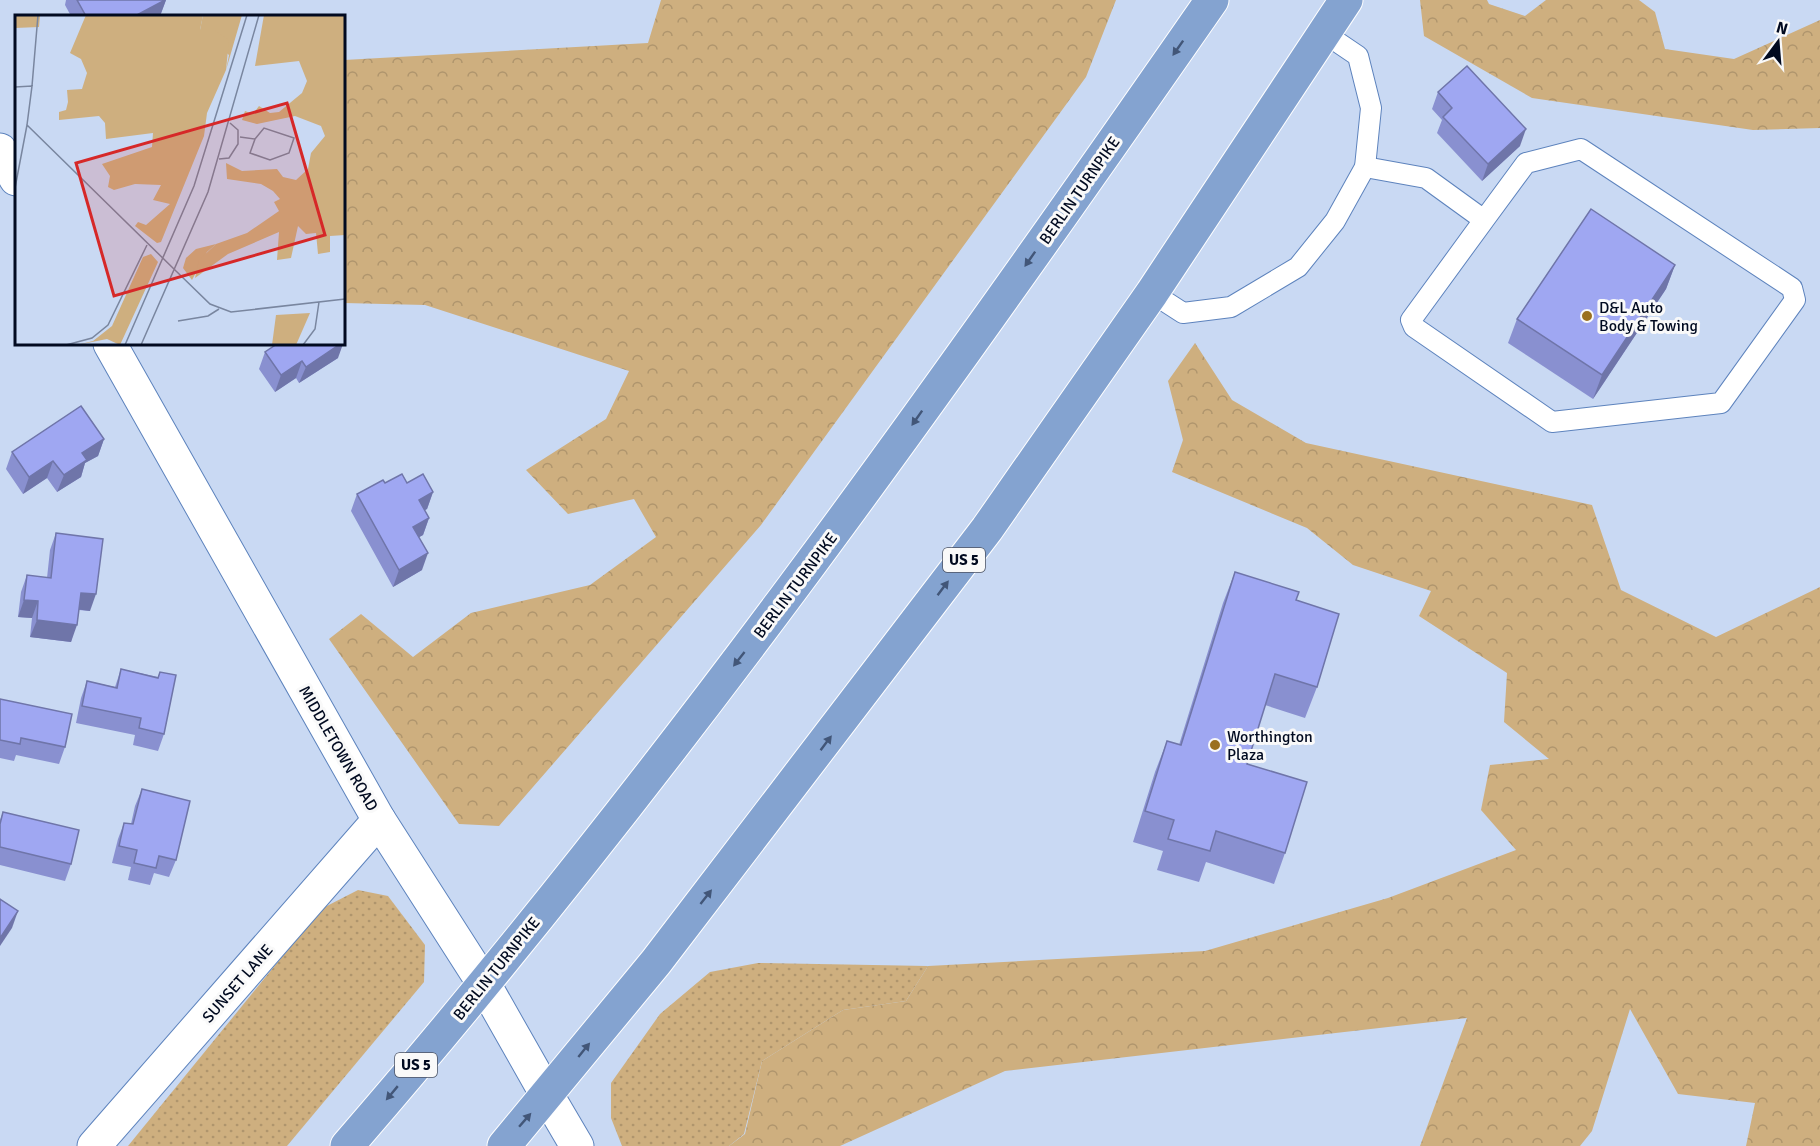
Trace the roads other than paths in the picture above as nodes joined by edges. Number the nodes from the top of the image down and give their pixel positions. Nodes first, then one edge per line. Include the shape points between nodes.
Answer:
1 (1212, 0) edge
2 (1346, 0) edge
3 (1324, 33) junction
4 (0, 150) edge
5 (1365, 167) junction
6 (15, 177) edge
7 (1484, 220) junction
8 (1152, 293) junction
9 (111, 345) edge
10 (379, 820) junction
11 (484, 984) junction
12 (547, 1095) junction
13 (94, 1146) edge
14 (347, 1146) edge
15 (504, 1146) edge
16 (577, 1146) edge

1 -> 11 highway, BERLIN TURNPIKE / US 5 via 778,608
2 - 3 highway, US 5
3 - 5 lane via 1358,56 1371,108
3 - 8 highway, US 5
4 - 6 main road
5 - 7 lane via 1426,178
5 - 8 lane via 1335,221 1298,267 1232,307 1183,313
7 - 7 lane via 1411,320 1414,327 1552,422 1721,403 1796,300 1792,288 1581,149 1526,163
12 -> 8 highway, US 5 via 656,962 875,679 987,529
9 - 10 main road, MIDDLETOWN ROAD
10 - 11 main road, MIDDLETOWN ROAD
10 - 13 main road, SUNSET LANE
11 - 12 main road, MIDDLETOWN ROAD
11 -> 14 highway, BERLIN TURNPIKE / US 5
15 -> 12 highway, US 5
12 - 16 main road, MIDDLETOWN ROAD

